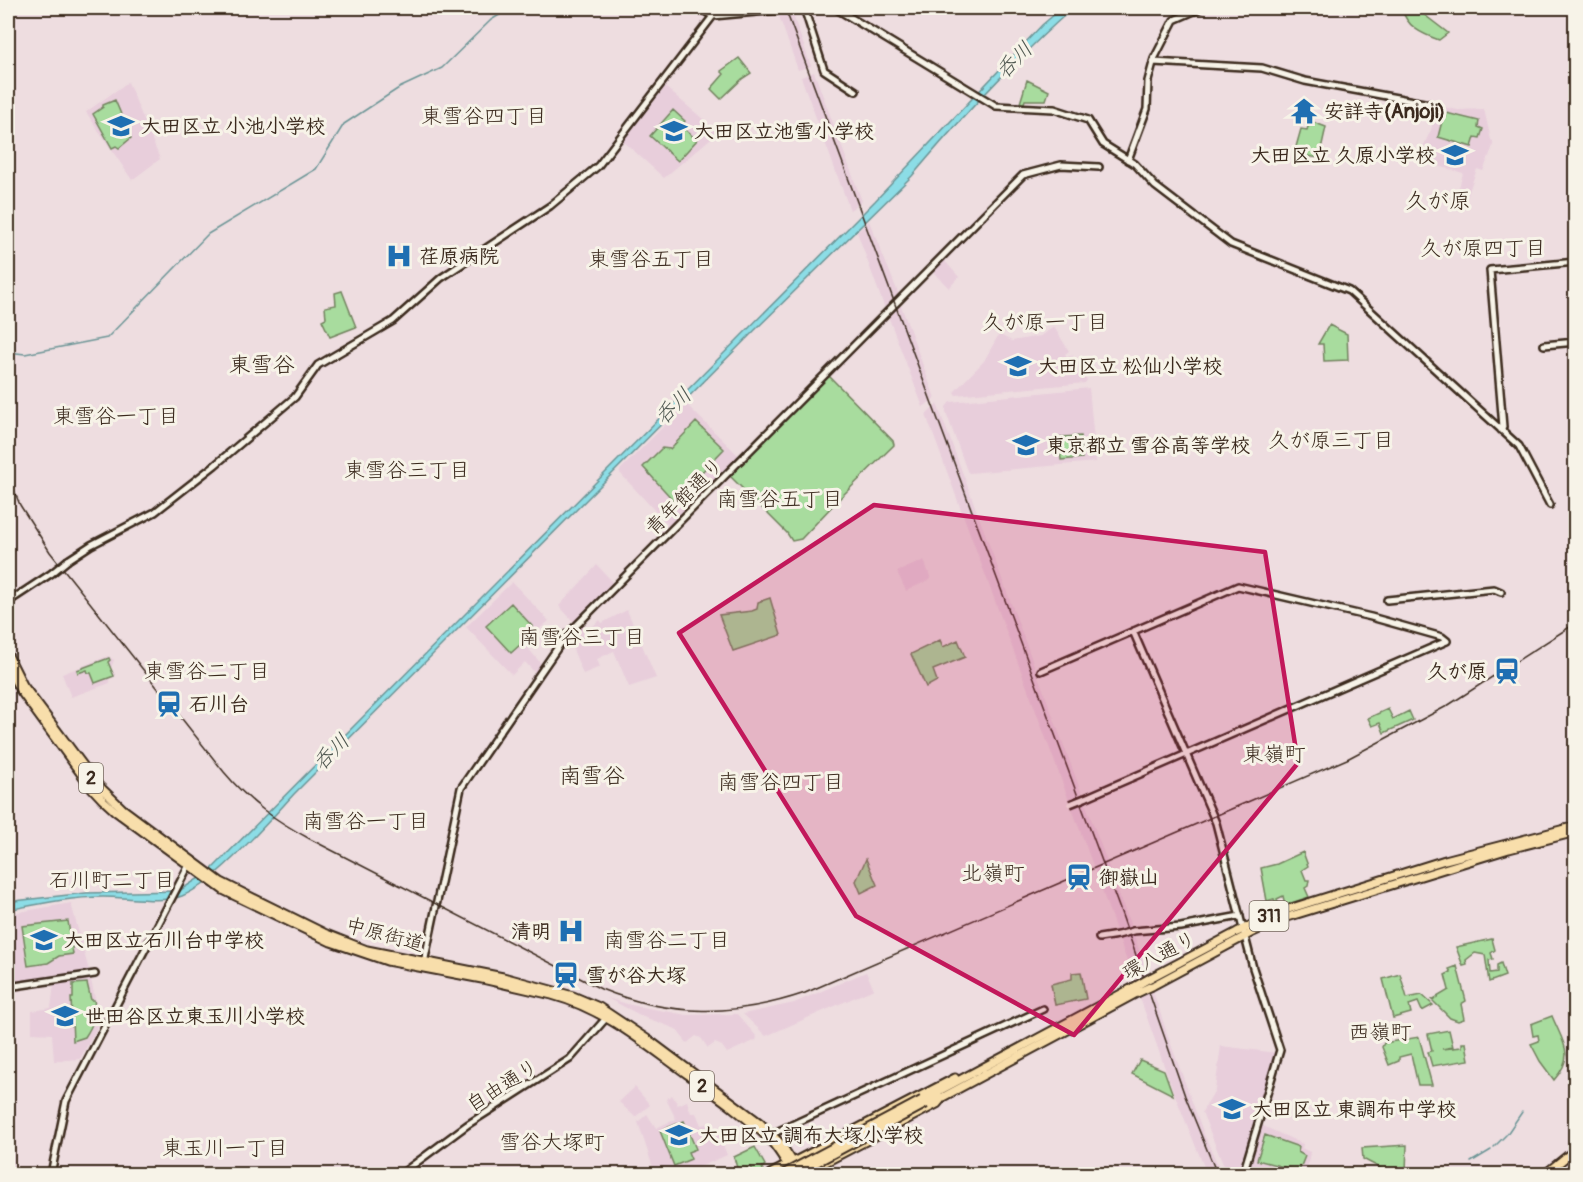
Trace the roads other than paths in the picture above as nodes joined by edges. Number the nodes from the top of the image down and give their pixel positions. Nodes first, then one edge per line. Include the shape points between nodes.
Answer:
1 (699, 8) edge
2 (803, 8) edge
3 (836, 8) edge
4 (1201, 8) edge
5 (712, 16) junction
6 (1153, 62) junction
7 (856, 91) dead end
8 (1434, 105) dead end
9 (1128, 160) junction
10 (1100, 167) dead end
11 (1575, 262) edge
12 (1575, 342) edge
13 (1544, 345) dead end
14 (1500, 430) junction
15 (1550, 505) dead end
16 (1501, 592) dead end
17 (1387, 600) dead end
18 (8, 602) edge
19 (1133, 631) junction
20 (8, 655) edge
21 (8, 668) edge
22 (1041, 671) dead end
23 (1186, 754) junction
24 (1071, 804) dead end
25 (1575, 826) edge
26 (1575, 832) edge
27 (190, 863) junction
28 (1240, 916) junction
29 (1244, 933) junction
30 (1099, 938) dead end
31 (424, 965) junction
32 (95, 974) dead end
33 (8, 987) edge
34 (1136, 990) junction
35 (1043, 1009) dead end
36 (607, 1018) junction
37 (975, 1071) junction
38 (943, 1098) junction
39 (924, 1102) junction
40 (772, 1134) junction
41 (1575, 1149) edge
42 (790, 1163) junction
43 (51, 1174) edge
44 (401, 1174) edge
45 (770, 1174) edge
46 (783, 1174) edge
47 (794, 1174) edge
48 (802, 1174) edge
49 (1243, 1174) edge
50 (1545, 1174) edge

1 - 5 street
2 - 5 street
2 - 7 street via 824,70
3 - 9 street via 996,106 1054,109 1088,120 1104,144
4 - 6 street via 1174,20
5 - 18 street, bridge via 598,166 556,201 441,278 393,321 321,362 295,397 155,512 92,545
6 - 8 street via 1262,68 1305,81
6 - 9 street via 1147,109
9 - 14 street via 1155,186 1231,244 1349,291
10 - 31 street, 青年館通り via 1061,165 1023,175 567,634 461,788
11 - 14 street via 1490,270 1503,427
12 - 13 street
14 - 15 street via 1519,446
16 - 17 street via 1494,589
19 - 22 street
19 - 23 street
19 - 23 street via 1238,586 1371,617 1447,641
20 - 27 main road, 中原街道 / 2 via 23,685 97,784
21 - 27 main road, 中原街道 / 2 via 20,690 103,800
23 - 24 street, bridge
23 - 28 street via 1215,823
25 - 29 main road, 環八通り / 311 via 1279,912
26 - 29 main road, 環八通り / 311 via 1509,849
27 - 31 main road, 中原街道 / 2 via 240,892 346,942
27 - 43 street via 66,1101
28 - 29 street
28 - 30 street, bridge
29 - 34 main road, 環八通り / 311, bridge
29 - 49 street via 1280,1050
31 - 36 main road, 中原街道 / 2 via 481,972 534,985 581,999
32 - 33 street
34 - 37 main road, 環八通り / 311
34 - 38 main road, 環八通り / 311
35 - 40 street
36 - 40 main road, 中原街道 / 2 via 728,1098
36 - 42 main road, 中原街道 / 2 via 729,1106 770,1140
36 - 44 street, 自由通り via 570,1059 463,1127
37 - 39 main road, 環八通り / 311
37 - 42 main road, 311 via 937,1086
38 - 39 main road, 環八通り / 311
38 - 48 main road
39 - 46 main road, 環八通り / 311, bridge
39 - 47 main road, 環八通り / 311, bridge
40 - 42 main road, 中原街道 / 2
41 - 50 main road
42 - 45 main road, 311
42 - 47 main road, 中原街道 / 2
42 - 48 main road, 中原街道 / 2

